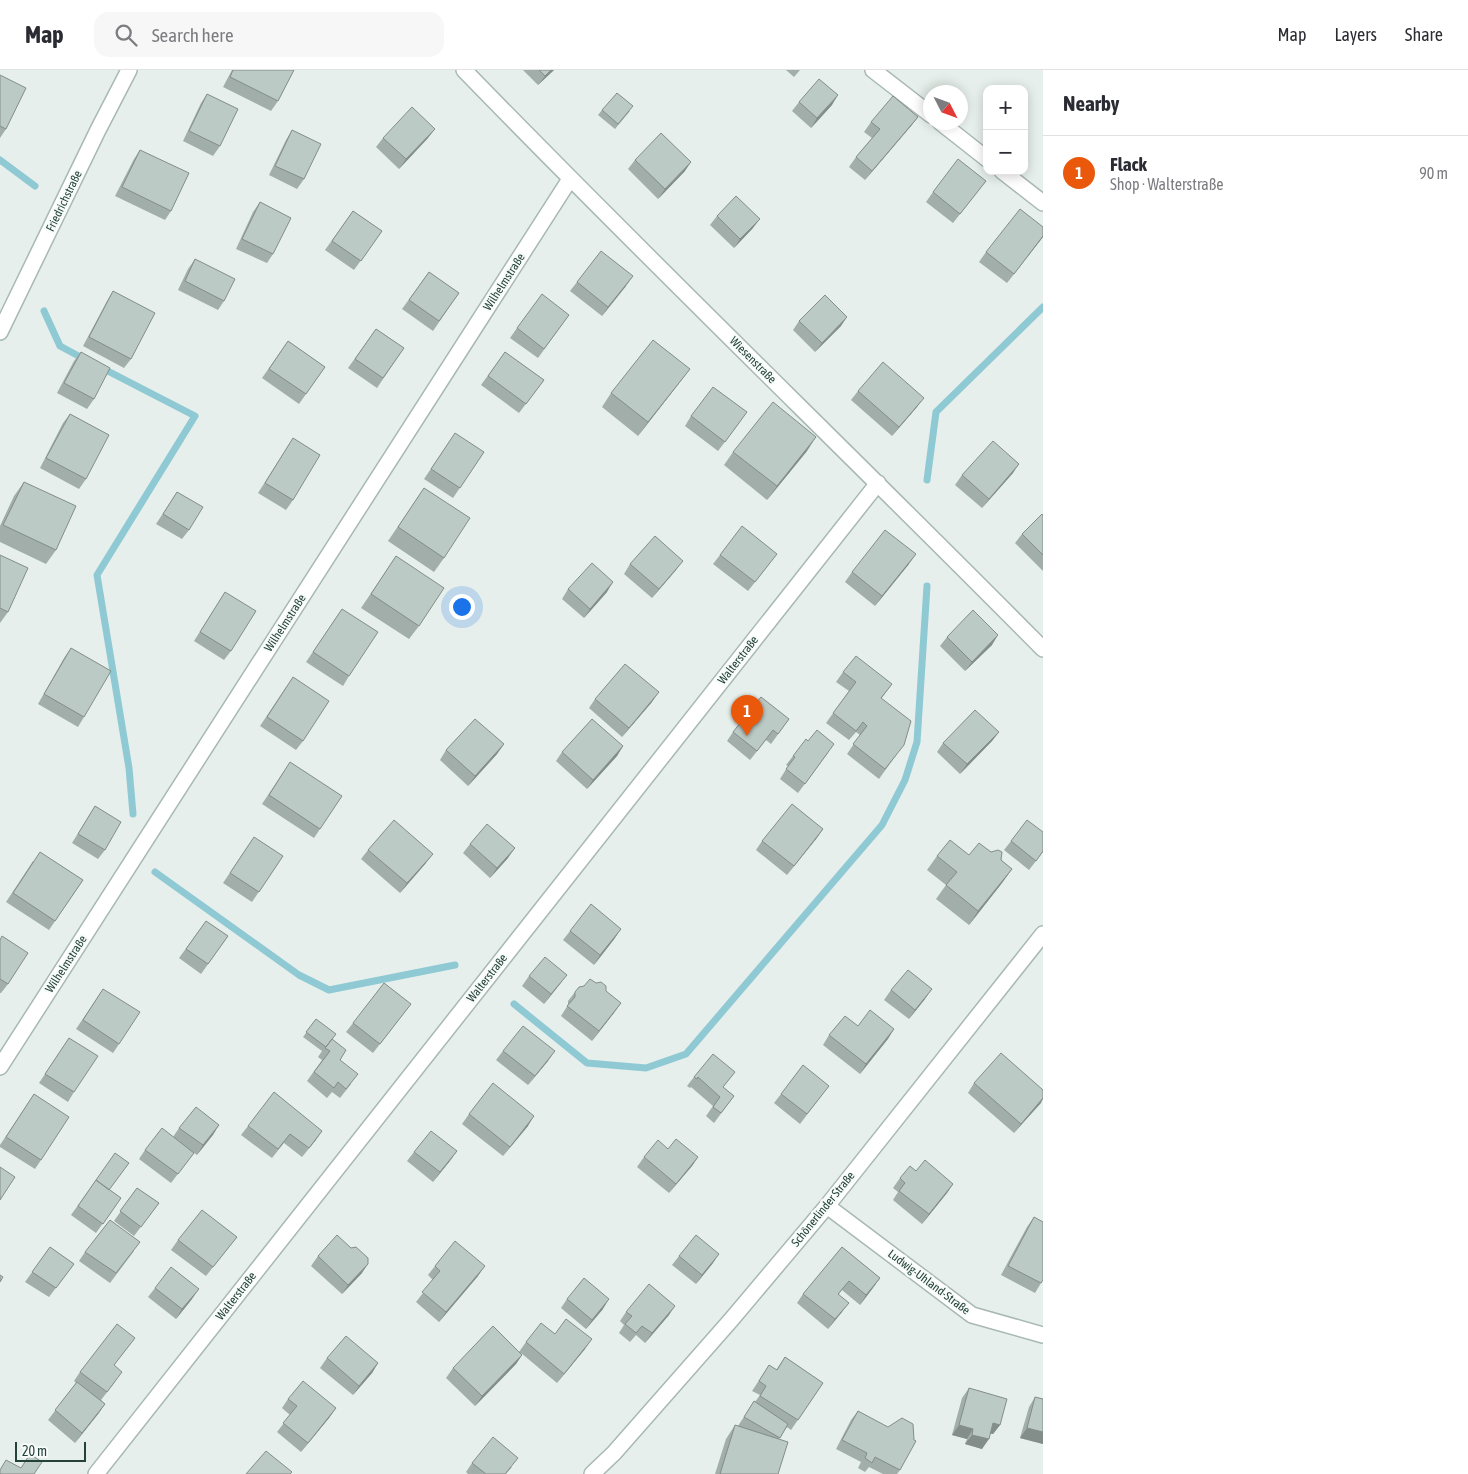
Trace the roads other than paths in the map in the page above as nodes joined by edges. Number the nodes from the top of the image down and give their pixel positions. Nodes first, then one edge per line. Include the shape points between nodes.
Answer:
1 (129, 70) edge
2 (464, 70) edge
3 (873, 70) edge
4 (923, 109) edge
5 (950, 130) edge
6 (983, 156) edge
7 (1007, 175) edge
8 (570, 179) junction
9 (1043, 203) edge
10 (0, 332) edge
11 (878, 483) junction
12 (1043, 649) edge
13 (1043, 934) edge
14 (0, 1067) edge
15 (827, 1206) junction
16 (1043, 1336) edge
17 (96, 1474) edge
18 (592, 1474) edge

1 - 10 street, Friedrichstraße
2 - 8 street, Wiesenstraße
3 - 4 street
5 - 6 street
7 - 9 street
8 - 11 street, Wiesenstraße
8 - 14 street, Wilhelmstraße
11 - 12 street, Wiesenstraße
11 - 17 street, Walterstraße
13 - 15 street, Schönerlinder Straße
15 - 16 street, Ludwig-Uhland-Straße via 972,1316
15 - 18 street, Schönerlinder Straße via 731,1320

